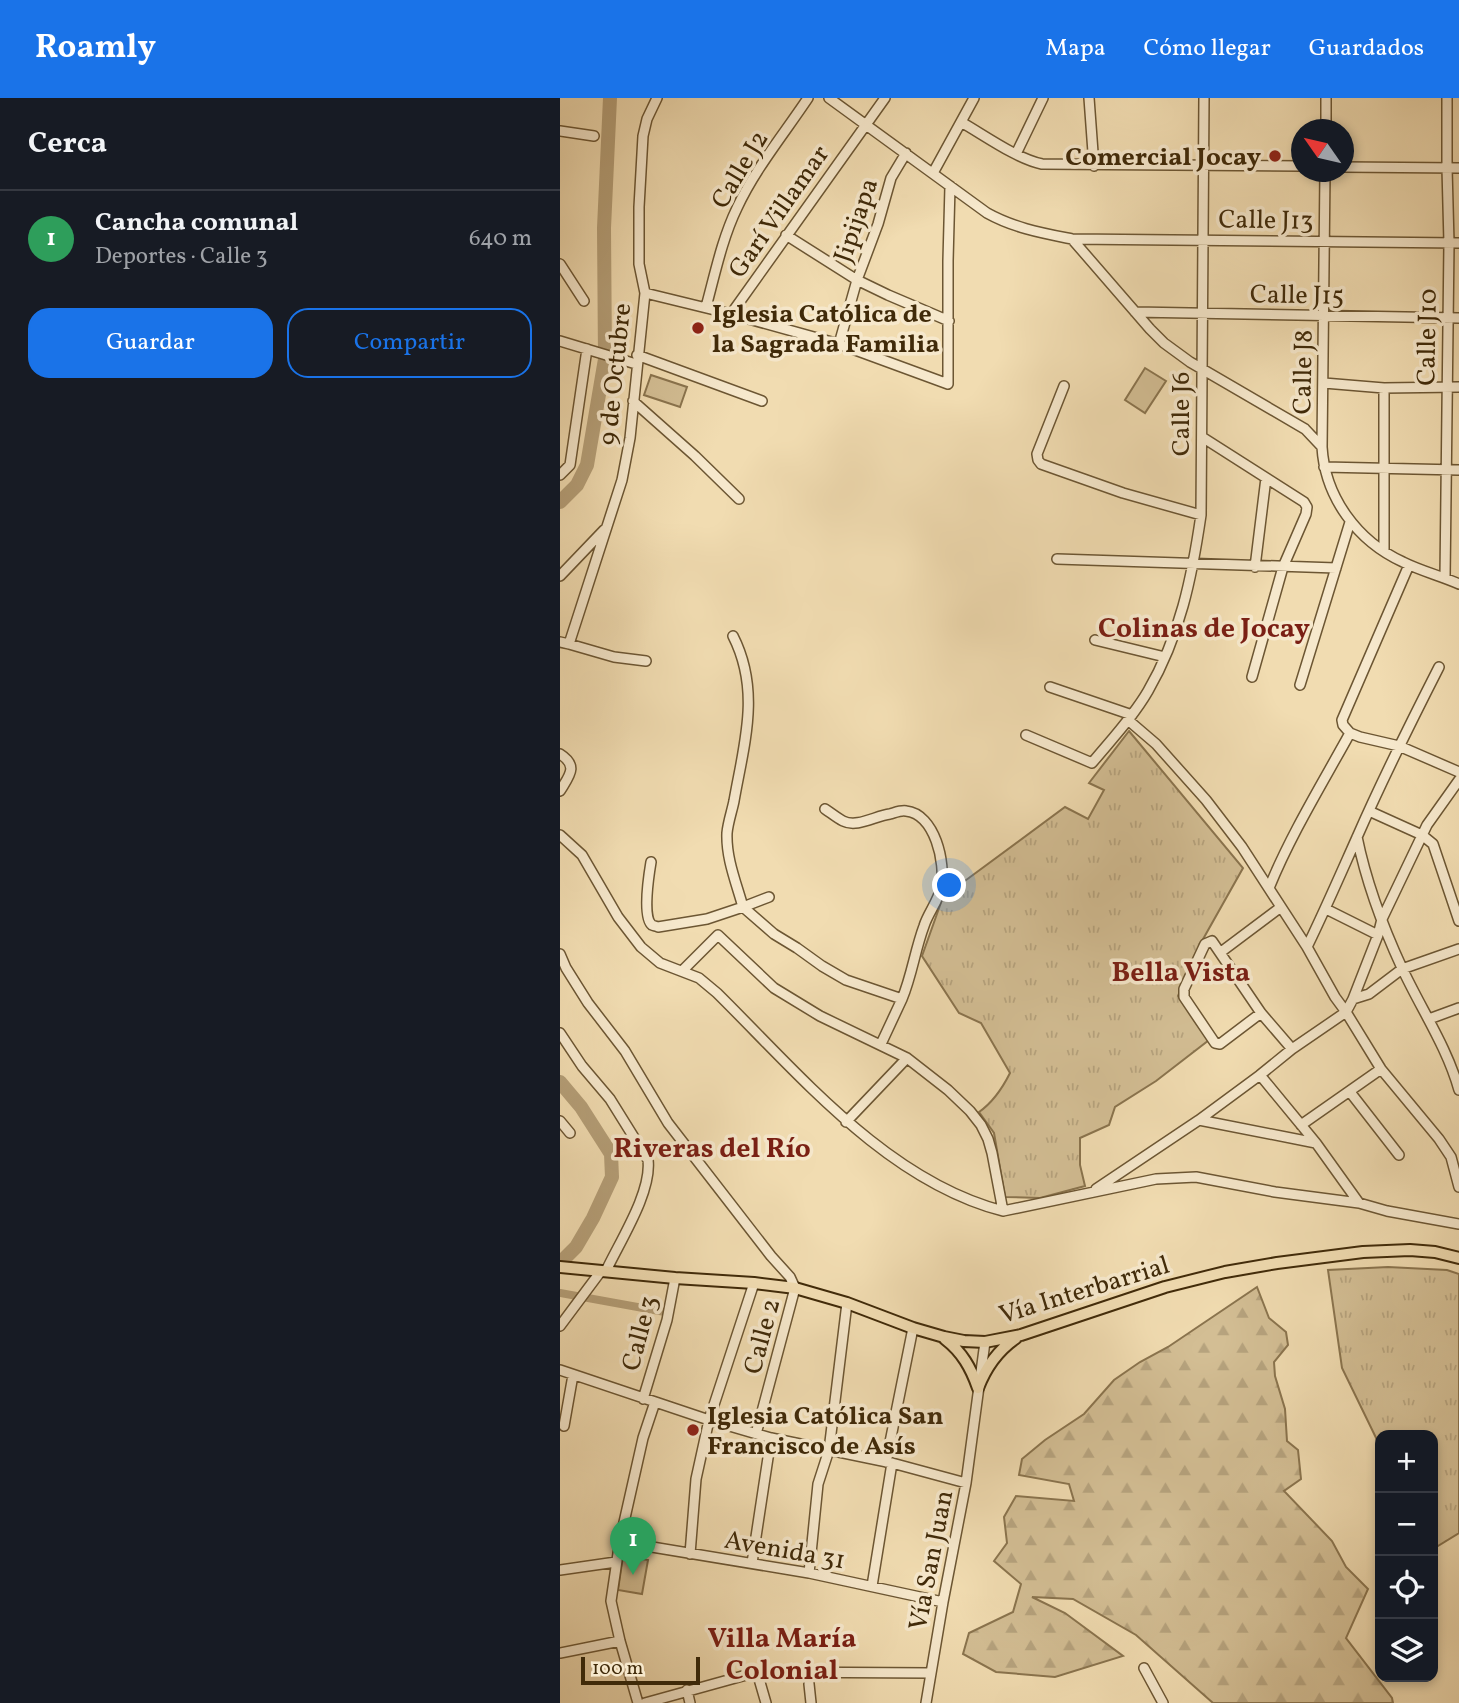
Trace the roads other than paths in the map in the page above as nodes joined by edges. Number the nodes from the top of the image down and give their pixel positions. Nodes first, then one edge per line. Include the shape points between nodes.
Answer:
1 (657, 98) edge
2 (808, 98) edge
3 (829, 98) edge
4 (885, 98) edge
5 (974, 98) edge
6 (1042, 98) edge
7 (1089, 98) edge
8 (1204, 98) edge
9 (1326, 98) edge
10 (1447, 98) edge
11 (1326, 119) edge
12 (961, 122) junction
13 (866, 124) junction
14 (560, 131) edge
15 (594, 136) dead end
16 (906, 153) junction
17 (1016, 154) junction
18 (1094, 166) junction
19 (1203, 166) junction
20 (1291, 166) edge
21 (1354, 167) edge
22 (1447, 168) junction
23 (1459, 168) edge
24 (933, 173) junction
25 (1325, 182) edge
26 (950, 186) junction
27 (786, 235) junction
28 (1072, 239) junction
29 (1203, 239) junction
30 (1324, 241) junction
31 (1454, 243) edge
32 (560, 264) edge
33 (858, 280) junction
34 (645, 293) junction
35 (584, 301) dead end
36 (706, 307) junction
37 (1135, 312) junction
38 (1202, 313) junction
39 (731, 314) junction
40 (1324, 315) junction
41 (1448, 318) junction
42 (1459, 318) edge
43 (948, 321) junction
44 (560, 341) edge
45 (839, 344) junction
46 (591, 351) junction
47 (637, 360) junction
48 (1201, 368) junction
49 (1324, 383) junction
50 (1065, 386) dead end
51 (1446, 387) junction
52 (1459, 387) edge
53 (1384, 388) junction
54 (633, 401) junction
55 (762, 401) dead end
56 (1202, 437) junction
57 (1322, 447) junction
58 (1324, 467) junction
59 (1384, 470) junction
60 (1446, 470) junction
61 (1459, 470) edge
62 (560, 475) edge
63 (1266, 478) junction
64 (739, 499) dead end
65 (1201, 516) junction
66 (1350, 522) junction
67 (606, 528) junction
68 (1384, 551) junction
69 (1056, 559) dead end
70 (1194, 563) junction
71 (1409, 565) junction
72 (1255, 567) junction
73 (1283, 568) junction
74 (1336, 568) junction
75 (560, 576) edge
76 (1444, 578) junction
77 (1459, 584) edge
78 (733, 636) dead end
79 (1095, 640) dead end
80 (564, 643) edge
81 (1165, 657) junction
82 (646, 661) dead end
83 (1439, 667) dead end
84 (1252, 677) dead end
85 (1300, 685) dead end
86 (1050, 687) dead end
87 (1130, 717) junction
88 (1350, 733) junction
89 (1026, 735) dead end
90 (1399, 746) junction
91 (560, 754) edge
92 (1459, 772) edge
93 (1459, 780) edge
94 (560, 791) edge
95 (825, 809) dead end
96 (1369, 811) junction
97 (560, 835) edge
98 (1422, 835) junction
99 (1357, 837) junction
100 (650, 862) dead end
101 (1269, 888) junction
102 (769, 897) dead end
103 (743, 906) junction
104 (1280, 907) junction
105 (1326, 909) junction
106 (706, 919) junction
107 (1382, 919) junction
108 (1459, 921) edge
109 (719, 935) junction
110 (1378, 935) junction
111 (1307, 947) junction
112 (1459, 949) edge
113 (1221, 952) junction
114 (560, 954) edge
115 (1402, 969) junction
116 (682, 971) junction
117 (902, 999) junction
118 (1353, 999) junction
119 (1459, 1009) edge
120 (1346, 1012) junction
121 (1261, 1013) junction
122 (1429, 1019) junction
123 (560, 1033) edge
124 (881, 1044) junction
125 (1292, 1049) junction
126 (908, 1058) junction
127 (1381, 1069) junction
128 (1260, 1075) junction
129 (1459, 1090) edge
130 (1350, 1092) junction
131 (1199, 1120) junction
132 (560, 1121) edge
133 (846, 1122) junction
134 (1301, 1125) junction
135 (570, 1133) dead end
136 (1316, 1143) junction
137 (1399, 1155) dead end
138 (1455, 1155) edge
139 (1459, 1187) edge
140 (1093, 1191) junction
141 (1359, 1203) junction
142 (1003, 1211) junction
143 (1459, 1224) edge
144 (1459, 1258) edge
145 (560, 1268) edge
146 (600, 1271) junction
147 (675, 1278) junction
148 (754, 1283) junction
149 (795, 1289) junction
150 (846, 1303) junction
151 (560, 1326) edge
152 (913, 1328) junction
153 (1021, 1335) junction
154 (944, 1337) junction
155 (985, 1342) junction
156 (560, 1370) edge
157 (573, 1376) junction
158 (978, 1388) junction
159 (643, 1399) junction
160 (655, 1402) junction
161 (709, 1420) junction
162 (564, 1426) dead end
163 (756, 1434) junction
164 (771, 1438) junction
165 (829, 1450) junction
166 (889, 1463) junction
167 (966, 1483) junction
168 (620, 1540) junction
169 (690, 1554) junction
170 (616, 1562) junction
171 (752, 1563) junction
172 (560, 1570) edge
173 (809, 1573) junction
174 (872, 1586) junction
175 (943, 1602) junction
176 (620, 1641) junction
177 (560, 1653) edge
178 (1144, 1668) dead end
179 (757, 1672) junction
180 (931, 1674) junction
181 (808, 1684) dead end
182 (687, 1690) junction
183 (638, 1703) edge
184 (645, 1703) edge
185 (691, 1703) edge
186 (766, 1703) edge
187 (811, 1703) edge
188 (926, 1703) edge
189 (1163, 1703) edge

1 - 34 street, 9 de Octubre via 643,136 639,264
2 - 36 street, Calle J2 via 740,200
3 - 13 street, Calle J13
4 - 13 street, Garí Villamar
5 - 12 street
6 - 17 street
7 - 18 street
8 - 19 street, Calle J6
9 - 11 street
10 - 22 street, Calle J10
12 - 17 street
12 - 24 street
13 - 16 street, Calle J13
13 - 27 street, Garí Villamar
14 - 15 street
16 - 24 street, Calle J13
16 - 33 street, Jipijapa via 891,178
17 - 18 street via 1035,163
18 - 19 street
19 - 20 street
19 - 29 street, Calle J6
21 - 22 street
22 - 23 street
22 - 31 street, Calle J10
24 - 26 street, Calle J13
25 - 30 street, Calle J8
26 - 28 street, Calle J13 via 1001,221
26 - 43 street
27 - 33 street
27 - 39 street, Garí Villamar
28 - 29 street, Calle J13
28 - 37 street
29 - 30 street, Calle J13
29 - 38 street, Calle J6
30 - 31 street, Calle J13
30 - 40 street, Calle J8
31 - 41 street, Calle J10
32 - 35 street
33 - 43 street
33 - 45 street, Jipijapa
34 - 36 street
34 - 47 street, 9 de Octubre
36 - 39 street
37 - 38 street, Calle J15
37 - 48 street via 1164,343
38 - 40 street, Calle J15
38 - 48 street, Calle J6
39 - 45 street
40 - 41 street, Calle J15
40 - 49 street, Calle J8
41 - 42 street, Calle J15
41 - 51 street, Calle J10
43 - 45 street via 948,384
44 - 46 street
46 - 47 street
46 - 62 street via 570,465
47 - 54 street, 9 de Octubre
47 - 55 street
48 - 56 street, Calle J6
48 - 57 street via 1305,429
49 - 53 street
49 - 57 street, Calle J8
50 - 65 street via 1037,454 1041,464
51 - 52 street
51 - 53 street
51 - 60 street, Calle J10
53 - 59 street
54 - 64 street
54 - 67 street, 9 de Octubre via 622,480
56 - 63 street
56 - 65 street, Calle J6
57 - 58 street, Calle J8
58 - 59 street
58 - 66 street, Calle J8
59 - 60 street
59 - 68 street
60 - 61 street
60 - 76 street, Calle J10
63 - 72 street
63 - 73 street via 1307,507
65 - 70 street, Calle J6
66 - 68 street
66 - 74 street
67 - 75 street, 9 de Octubre
67 - 80 street, 9 de Octubre
68 - 71 street
69 - 70 street
70 - 72 street
70 - 81 street, Calle J6
71 - 76 street
71 - 88 street via 1342,720
72 - 73 street
73 - 74 street
73 - 84 street
74 - 85 street
76 - 77 street
78 - 103 street via 746,672 749,710 727,843
79 - 81 street
80 - 82 street
81 - 87 street, Calle J6
83 - 90 street
86 - 87 street
87 - 89 street, Calle J6 via 1092,763
87 - 101 street via 1206,800
88 - 90 street
88 - 101 street
90 - 92 street
90 - 96 street
91 - 94 street via 571,768
93 - 98 street
95 - 117 street via 854,824 905,811 920,816 938,844 942,888 924,926
96 - 98 street
96 - 99 street
97 - 116 street via 582,855 641,947 660,964
98 - 107 street
98 - 108 street via 1433,844
99 - 105 street
99 - 107 street
100 - 106 street via 649,922 658,927
101 - 104 street
102 - 103 street
103 - 106 street
103 - 117 street via 774,934 834,973
104 - 111 street
104 - 113 street
105 - 110 street
105 - 111 street
106 - 109 street
107 - 110 street
107 - 115 street
109 - 116 street
109 - 124 street via 774,988
110 - 118 street
111 - 120 street
112 - 115 street
113 - 121 street
113 - 121 street via 1212,941 1205,944 1184,989 1185,1000 1218,1044
114 - 149 street via 668,1123 782,1266
115 - 118 street via 1368,994
115 - 122 street
116 - 133 street via 718,993
117 - 124 street
118 - 120 street
119 - 122 street
120 - 125 street
120 - 127 street
121 - 125 street
122 - 129 street
123 - 146 street via 610,1099 648,1160 635,1212
124 - 126 street
125 - 128 street
126 - 133 street
126 - 142 street via 981,1125 992,1153
127 - 130 street
127 - 138 street
128 - 131 street
128 - 134 street
130 - 134 street
130 - 137 street
131 - 136 street
131 - 140 street
132 - 135 street
133 - 142 street via 934,1183
134 - 136 street
136 - 141 street
138 - 139 street
140 - 141 street via 1196,1177
140 - 142 street
141 - 143 street
144 - 153 main road, Vía Interbarrial via 1410,1250 1277,1263 1185,1281
145 - 146 main road, Vía Interbarrial
146 - 147 main road, Vía Interbarrial
146 - 151 street
147 - 148 main road, Vía Interbarrial
147 - 159 street, Calle 3
148 - 149 main road, Vía Interbarrial
148 - 161 street
149 - 150 main road, Vía Interbarrial
149 - 163 street, Calle 2
150 - 152 main road, Vía Interbarrial
150 - 165 street
152 - 154 main road, Vía Interbarrial
152 - 166 street
153 - 155 main road, Vía Interbarrial
153 - 158 main road via 990,1362
154 - 155 main road, Vía Interbarrial
154 - 158 main road via 972,1370
155 - 158 street, Vía San Juan
156 - 157 street
157 - 159 street
157 - 162 street
158 - 167 street, Vía San Juan
159 - 160 street
160 - 161 street
160 - 168 street, Calle 3
161 - 163 street
161 - 169 street via 696,1479
163 - 164 street
164 - 165 street
164 - 171 street
165 - 166 street
165 - 173 street via 818,1484
166 - 167 street
166 - 174 street
167 - 175 street, Vía San Juan
168 - 169 street, Avenida 31
168 - 170 street, Calle 3
169 - 171 street, Avenida 31
170 - 172 street
170 - 176 street, Calle 3 via 611,1601
171 - 173 street, Avenida 31
173 - 174 street, Avenida 31
174 - 175 street, Avenida 31
175 - 180 street, Vía San Juan
176 - 177 street
176 - 183 street, Calle 3
178 - 189 street
179 - 180 street
179 - 182 street
179 - 186 street
180 - 188 street, Vía San Juan
181 - 187 street
182 - 184 street
182 - 185 street

